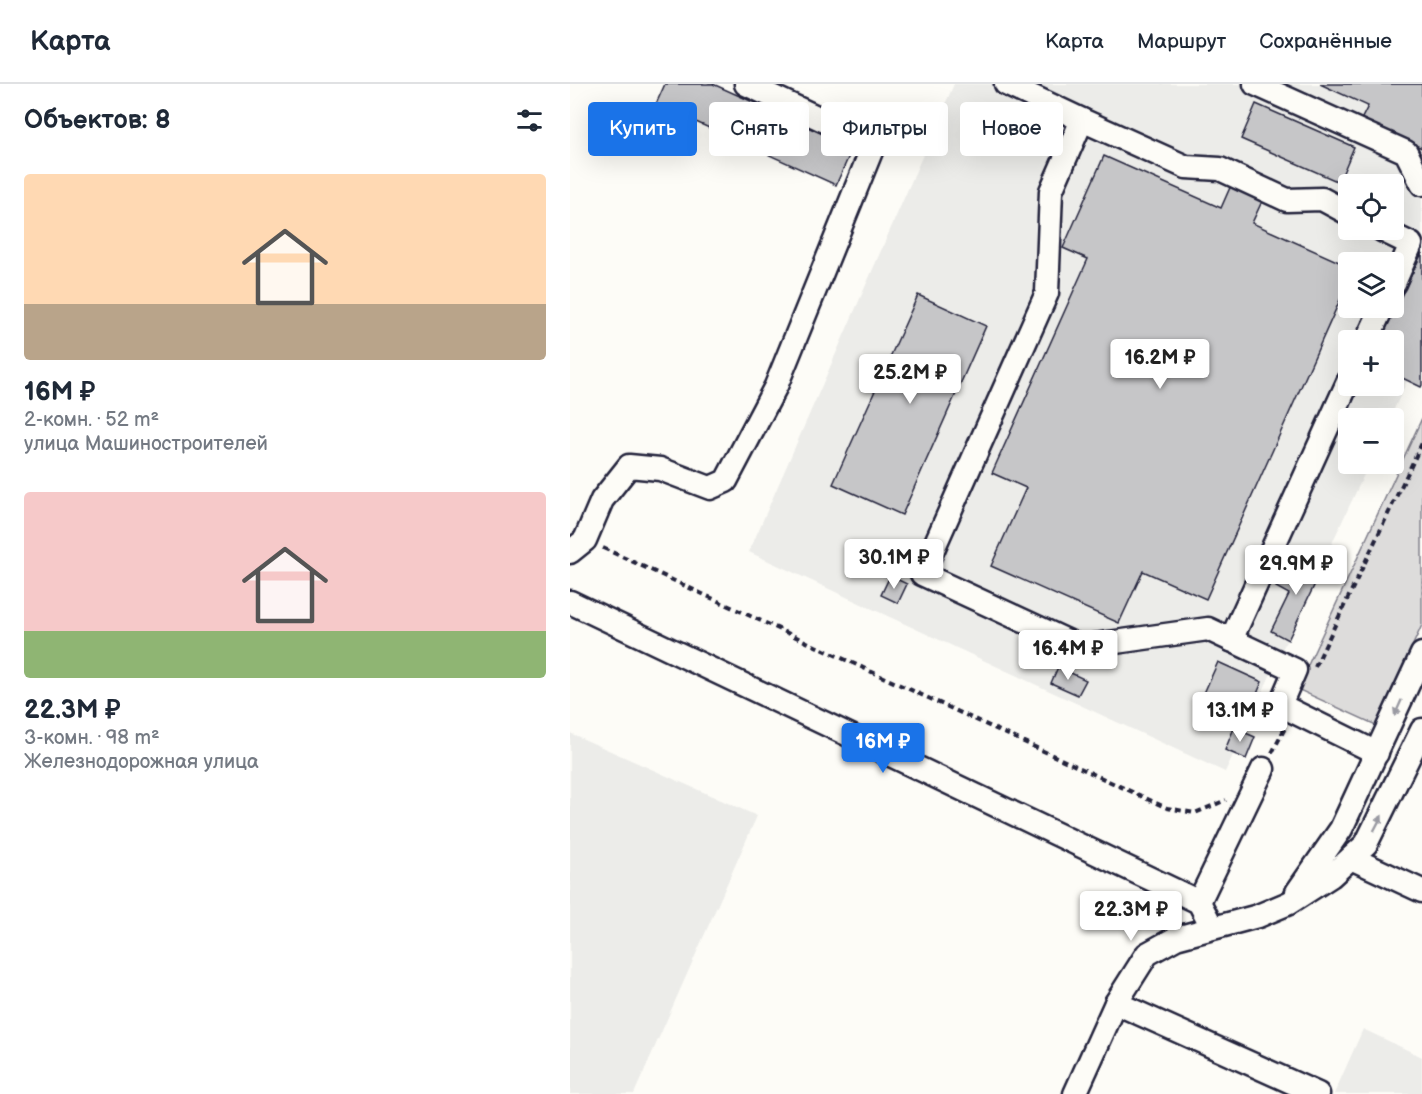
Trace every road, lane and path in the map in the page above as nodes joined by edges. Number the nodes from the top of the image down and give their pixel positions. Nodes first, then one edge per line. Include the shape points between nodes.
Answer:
1 (746, 84) edge
2 (1006, 84) edge
3 (1256, 84) edge
4 (1082, 120) junction
5 (1422, 184) edge
6 (1338, 208) edge
7 (1403, 240) edge
8 (1404, 260) edge
9 (1342, 396) edge
10 (1422, 442) edge
11 (578, 546) edge
12 (570, 602) edge
13 (1231, 640) junction
14 (1422, 654) edge
15 (1314, 669) dead end
16 (1293, 712) junction
17 (1422, 730) edge
18 (1377, 753) junction
19 (1263, 769) joint
20 (1227, 799) dead end
21 (1351, 858) junction
22 (1422, 891) edge
23 (1199, 902) junction
24 (1289, 903) junction
25 (1212, 927) junction
26 (1116, 1003) junction
27 (1075, 1094) edge
28 (1318, 1094) edge

1 - 11 street via 874,144 776,386 726,481 710,488 660,469 629,466 602,500
2 - 4 street
3 - 5 street via 1406,152
4 - 6 street via 1186,167 1220,169 1287,200 1322,199
4 - 13 street via 1051,191 1047,292 922,574 1080,647 1208,629
7 - 8 street via 1411,244
9 - 13 street
10 - 15 path
11 - 20 path via 1167,808 1195,813
12 - 23 street
13 - 16 street via 1295,670 1280,705
14 -> 18 street
16 - 18 street
16 - 19 path
21 -> 17 street via 1366,844 1380,820
18 - 24 street via 1341,829
19 - 23 street
21 - 22 street
21 - 24 street via 1332,876
23 - 25 street
24 - 25 street via 1258,916
25 - 26 street via 1176,938 1148,954
26 - 27 street
26 - 28 street

